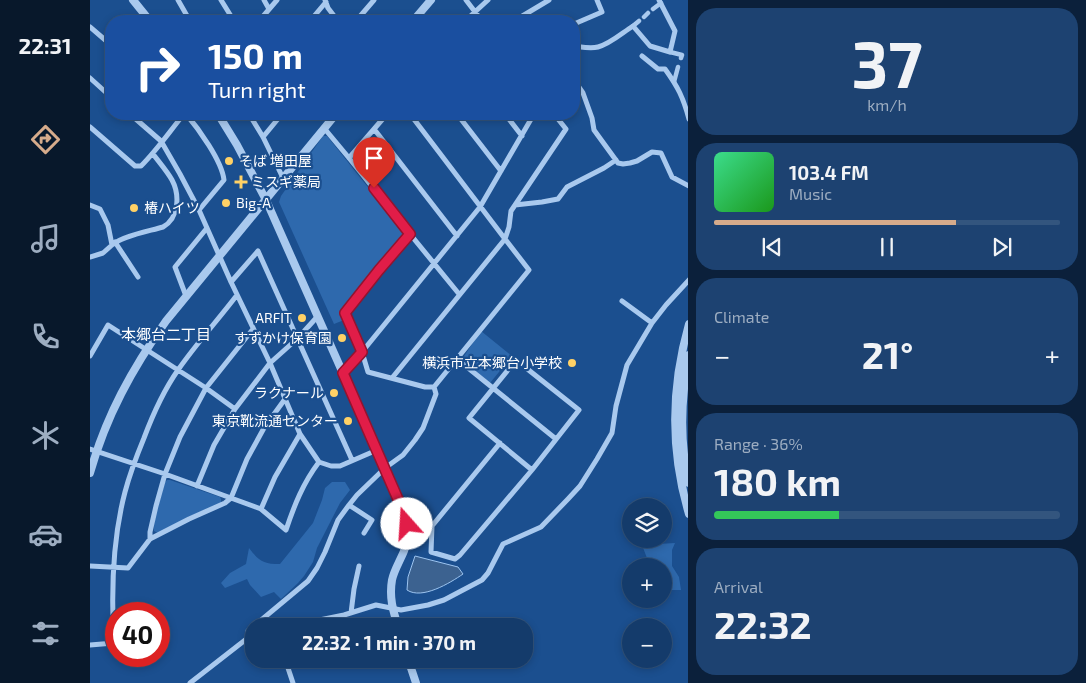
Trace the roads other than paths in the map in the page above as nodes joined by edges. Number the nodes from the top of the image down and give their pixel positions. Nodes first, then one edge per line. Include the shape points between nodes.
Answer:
1 (133, 0) edge
2 (178, 0) edge
3 (221, 0) edge
4 (264, 0) edge
5 (277, 0) edge
6 (431, 0) edge
7 (466, 0) edge
8 (488, 0) edge
9 (549, 0) edge
10 (597, 0) edge
11 (325, 1) edge
12 (372, 1) edge
13 (662, 1) edge
14 (269, 9) junction
15 (653, 9) dead end
16 (475, 11) junction
17 (145, 15) edge
18 (187, 15) edge
19 (230, 15) edge
20 (264, 15) edge
21 (314, 15) edge
22 (333, 15) edge
23 (361, 15) edge
24 (418, 15) edge
25 (471, 15) edge
26 (478, 15) edge
27 (523, 15) edge
28 (580, 21) edge
29 (639, 21) dead end
30 (633, 26) junction
31 (90, 27) edge
32 (105, 40) edge
33 (580, 47) edge
34 (670, 52) junction
35 (642, 56) dead end
36 (681, 58) dead end
37 (678, 68) dead end
38 (90, 78) edge
39 (674, 82) junction
40 (580, 89) edge
41 (105, 92) edge
42 (687, 102) edge
43 (688, 119) edge
44 (137, 120) edge
45 (180, 120) edge
46 (190, 120) edge
47 (222, 120) edge
48 (253, 120) edge
49 (277, 120) edge
50 (331, 120) edge
51 (382, 120) edge
52 (415, 120) edge
53 (461, 120) edge
54 (510, 120) edge
55 (531, 120) edge
56 (559, 120) edge
57 (90, 127) edge
58 (324, 128) junction
59 (374, 130) junction
60 (522, 136) junction
61 (263, 137) junction
62 (161, 142) junction
63 (153, 154) junction
64 (350, 158) junction
65 (616, 160) junction
66 (501, 171) junction
67 (283, 178) junction
68 (688, 186) edge
69 (266, 200) junction
70 (90, 205) edge
71 (515, 205) junction
72 (480, 206) junction
73 (199, 210) junction
74 (207, 228) junction
75 (410, 234) junction
76 (457, 236) junction
77 (505, 239) junction
78 (114, 243) junction
79 (219, 255) junction
80 (90, 257) edge
81 (434, 264) junction
82 (138, 277) dead end
83 (688, 280) edge
84 (231, 282) junction
85 (459, 294) junction
86 (237, 295) junction
87 (186, 296) junction
88 (622, 301) dead end
89 (317, 317) junction
90 (652, 323) junction
91 (688, 324) edge
92 (253, 329) junction
93 (298, 338) junction
94 (146, 349) junction
95 (91, 352) edge
96 (362, 352) junction
97 (688, 355) edge
98 (457, 359) junction
99 (270, 363) junction
100 (178, 370) junction
101 (343, 373) junction
102 (392, 378) junction
103 (434, 387) junction
104 (206, 388) junction
105 (492, 388) junction
106 (285, 399) junction
107 (235, 409) junction
108 (300, 434) junction
109 (556, 440) junction
110 (500, 443) junction
111 (93, 450) edge
112 (377, 450) junction
113 (352, 460) junction
114 (319, 462) junction
115 (134, 464) junction
116 (385, 468) junction
117 (532, 470) junction
118 (90, 473) edge
119 (165, 474) junction
120 (688, 483) edge
121 (197, 486) junction
122 (230, 498) junction
123 (349, 505) junction
124 (261, 509) junction
125 (688, 514) edge
126 (364, 533) dead end
127 (150, 539) junction
128 (90, 566) edge
129 (359, 566) dead end
130 (113, 567) junction
131 (392, 609) junction
132 (351, 612) junction
133 (264, 618) edge
134 (325, 618) edge
135 (395, 618) edge
136 (245, 642) edge
137 (90, 645) edge
138 (288, 668) edge
139 (411, 668) edge
140 (190, 683) edge
141 (293, 683) edge
142 (416, 683) edge

1 - 17 street
2 - 18 street
3 - 19 street
4 - 14 street
5 - 14 street
6 - 24 street
7 - 16 street
8 - 16 street
9 - 27 street
10 - 28 street via 602,12
11 - 21 street
11 - 22 street
12 - 23 street
13 - 15 street
13 - 34 street via 676,31
14 - 20 street
16 - 25 street
16 - 26 street
29 - 30 street
30 - 33 street via 599,47
30 - 34 street via 650,46
31 - 32 street
34 - 36 street via 682,55
35 - 39 street via 658,69 665,69
37 - 39 street
38 - 41 street
39 - 42 street
40 - 65 street via 594,130
42 - 43 street
44 - 62 street
45 - 62 street
46 - 73 street via 209,146 224,180
47 - 69 street
48 - 61 street
49 - 61 street
50 - 58 street
51 - 59 street
52 - 72 street
53 - 66 street
54 - 60 street
55 - 60 street
56 - 71 street via 566,129
57 - 63 street via 135,166 141,166
58 - 64 street
58 - 67 street
59 - 64 street
59 - 76 street
60 - 66 street
61 - 67 street
62 - 63 street
62 - 73 street
63 - 78 street via 175,187 174,216 163,227
64 - 75 street
65 - 68 street via 618,163 630,163 652,152 661,153 672,178
65 - 71 street via 567,188 558,199
66 - 72 street
67 - 69 street
69 - 79 street
69 - 89 street
70 - 78 street via 100,210
71 - 77 street
72 - 76 street
72 - 77 street
73 - 74 street
74 - 79 street
74 - 87 street via 174,267
75 - 81 street
75 - 96 street via 345,313
76 - 81 street
77 - 85 street
77 - 98 street via 529,270
78 - 80 street via 103,253
78 - 82 street
79 - 84 street
79 - 87 street
81 - 85 street
81 - 96 street
83 - 90 street
84 - 86 street
84 - 93 street via 258,251
85 - 102 street
86 - 92 street
86 - 100 street
87 - 94 street
88 - 90 street
89 - 93 street
89 - 101 street
90 - 131 street via 627,365 612,433 568,500 541,527 503,544 482,580 435,604
91 - 125 street via 676,379 674,412 676,449
92 - 99 street
92 - 104 street
93 - 99 street
93 - 113 street
94 - 95 street via 108,325
94 - 100 street
94 - 111 street
96 - 101 street
96 - 102 street via 368,372
97 - 120 street via 682,412
98 - 103 street
98 - 105 street
99 - 106 street
99 - 107 street
100 - 104 street
100 - 115 street via 151,420
101 - 112 street
102 - 103 street
103 - 116 street via 436,394 423,428 403,454
104 - 107 street
104 - 119 street
105 - 109 street
105 - 109 street via 516,360 579,410
105 - 110 street via 469,418
106 - 108 street
106 - 122 street via 264,428
107 - 121 street via 214,445
108 - 114 street
108 - 124 street
109 - 117 street
110 - 117 street
110 - 117 street via 432,526 431,552 454,559 460,555
111 - 115 street
111 - 118 street
112 - 113 street
112 - 116 street
113 - 114 street via 340,466
114 - 124 street via 299,493 286,530
115 - 119 street
115 - 130 street via 118,523
116 - 123 street
116 - 131 street via 407,524 404,550 392,580
119 - 121 street
119 - 127 street
121 - 122 street
122 - 124 street
122 - 127 street
123 - 126 street via 372,520
123 - 133 street via 338,520 308,582
127 - 130 street via 128,568
128 - 130 street
129 - 132 street
130 - 137 street via 114,643
131 - 132 street via 376,605
131 - 135 street
132 - 134 street
136 - 140 street
138 - 141 street
139 - 142 street

